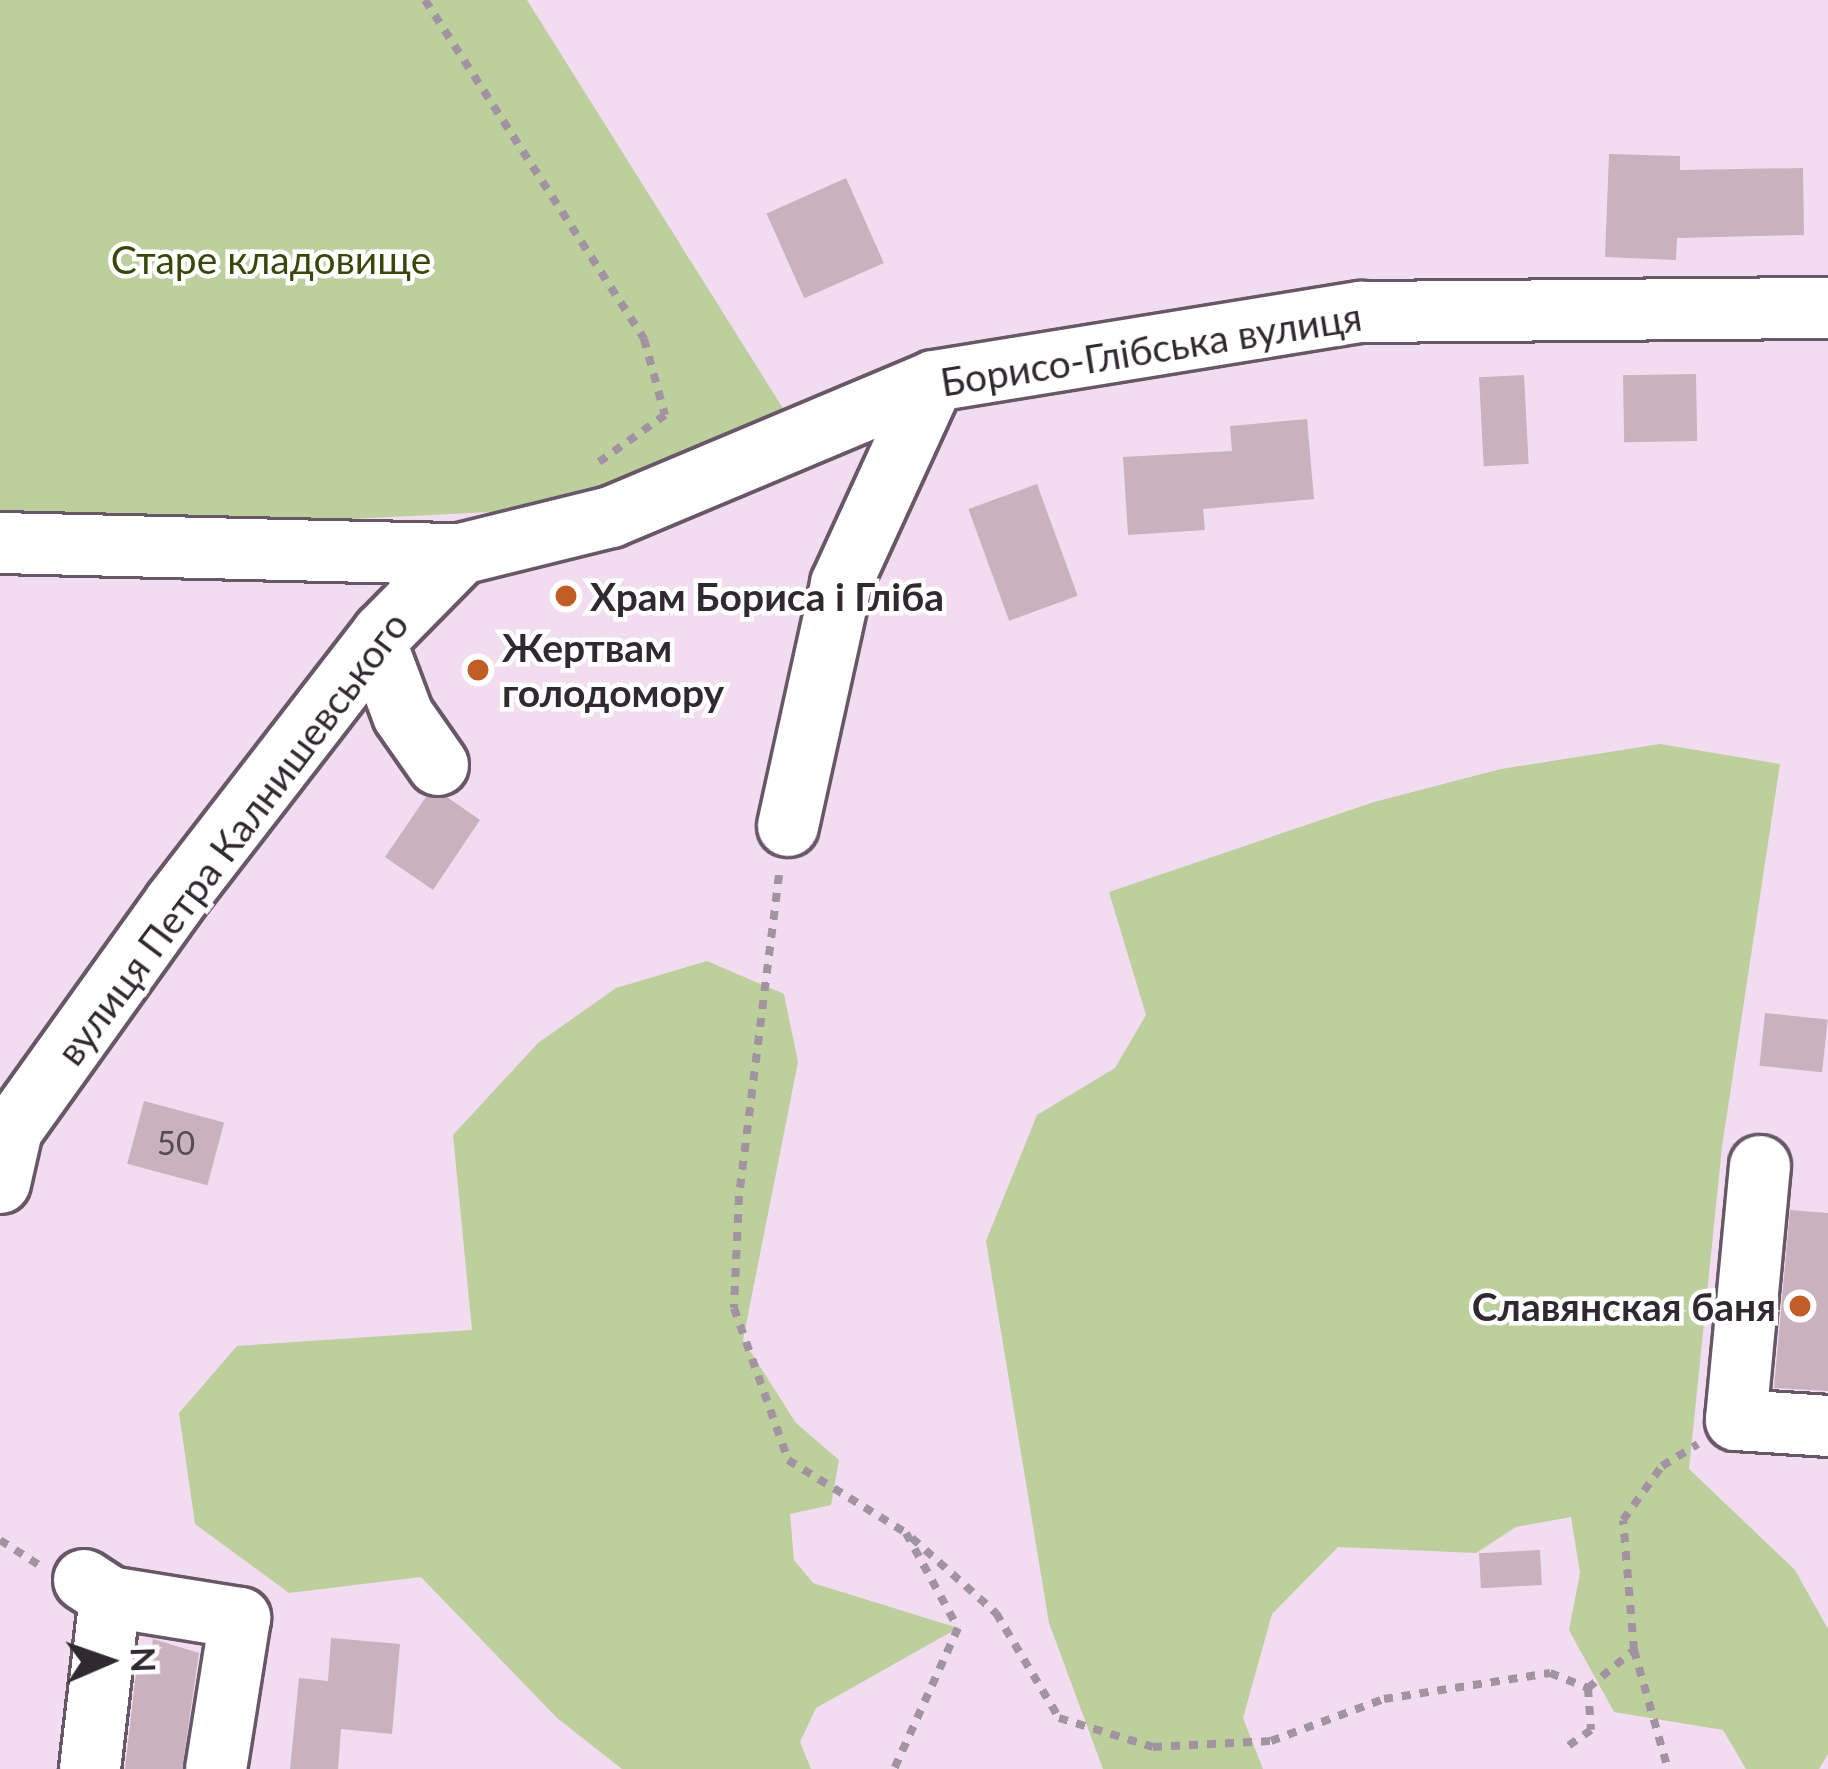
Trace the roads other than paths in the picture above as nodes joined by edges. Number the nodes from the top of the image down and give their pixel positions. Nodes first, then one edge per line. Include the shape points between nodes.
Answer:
1 (1828, 308) edge
2 (934, 382) junction
3 (0, 543) edge
4 (461, 554) junction
5 (376, 643) junction
6 (438, 764) dead end
7 (788, 826) road end
8 (4, 1148) edge
9 (1760, 1166) dead end
10 (1828, 1426) edge
11 (90, 1769) edge
12 (216, 1769) edge

1 - 2 street, Борисо-Глібська вулиця via 1361,312
2 - 4 street, Борисо-Глібська вулиця via 611,517
2 - 7 street via 841,584
3 - 4 street, Борисо-Глібська вулиця
4 - 5 street, вулиця Петра Калнишевського
5 - 6 street via 403,715
5 - 8 street, вулиця Петра Калнишевського
9 - 10 street via 1736,1420
11 - 12 street via 78,1581 240,1618

